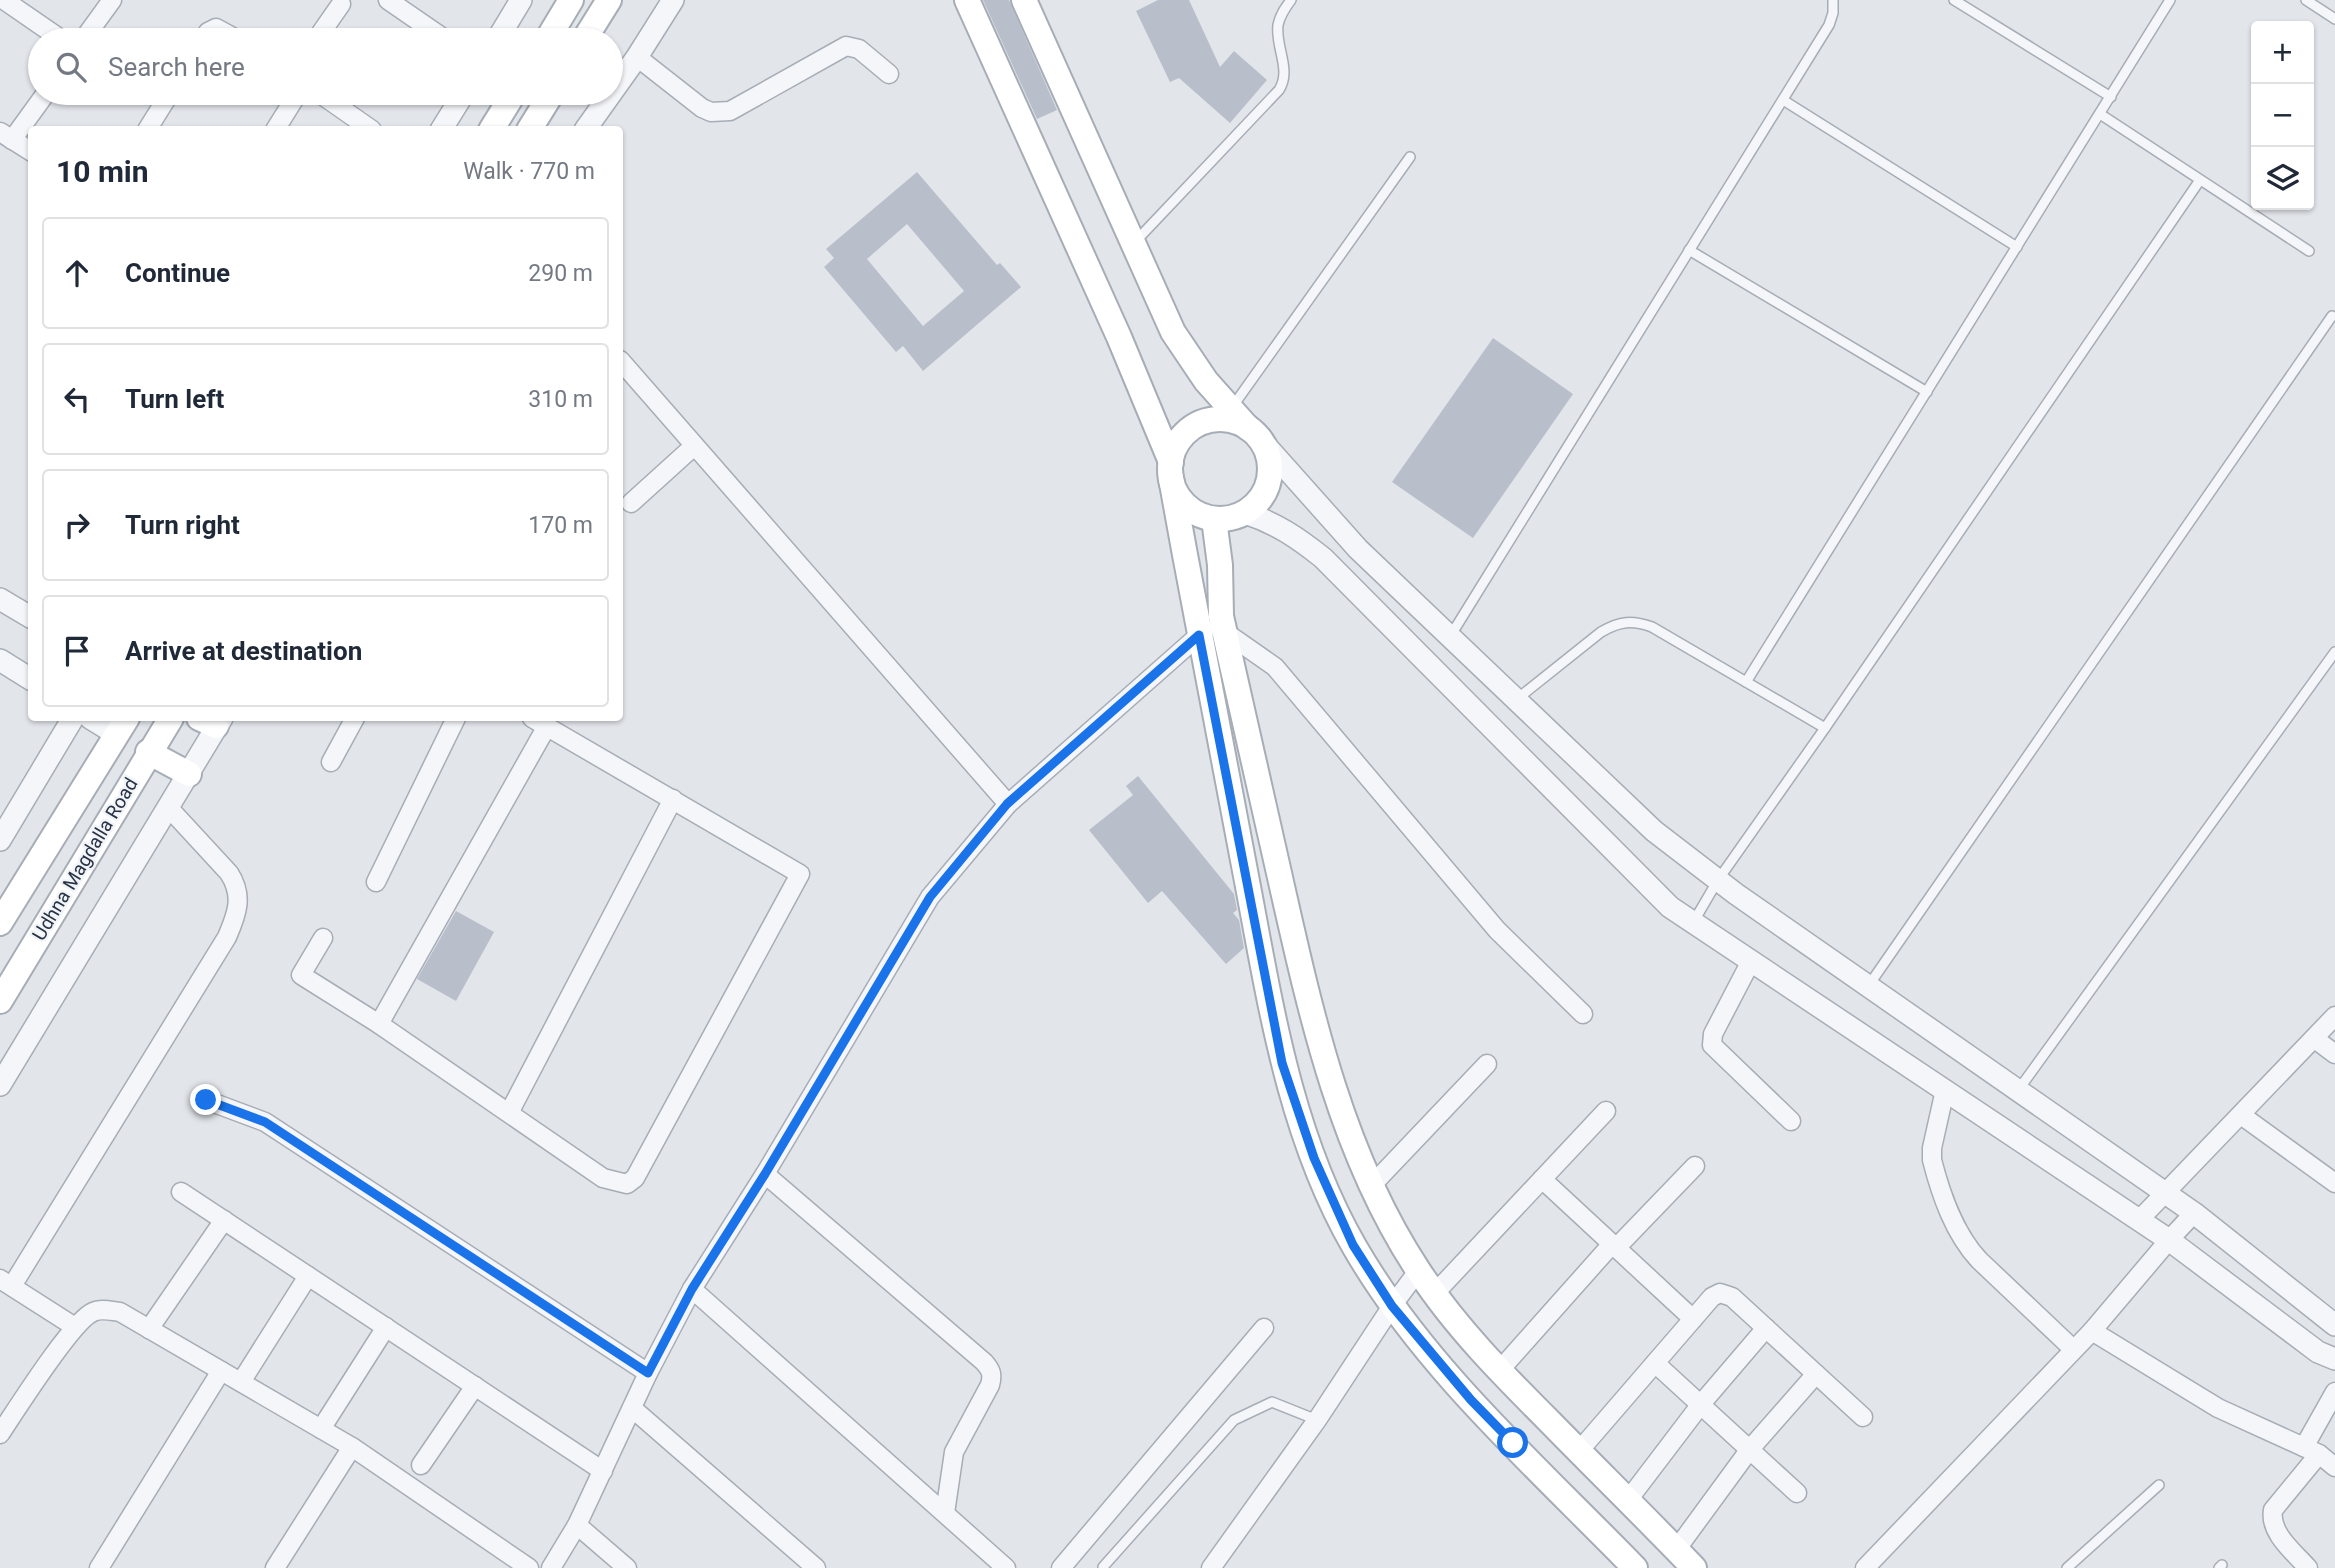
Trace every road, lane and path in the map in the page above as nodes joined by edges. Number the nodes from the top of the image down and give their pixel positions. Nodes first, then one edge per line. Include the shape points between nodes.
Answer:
1 (4, 0) edge
2 (112, 0) edge
3 (388, 0) edge
4 (521, 0) edge
5 (571, 0) edge
6 (609, 0) edge
7 (673, 0) edge
8 (967, 0) edge
9 (1024, 0) edge
10 (1290, 0) edge
11 (1833, 0) edge
12 (1954, 0) edge
13 (2170, 0) edge
14 (2306, 0) edge
15 (341, 4) dead end
16 (2335, 19) edge
17 (45, 28) edge
18 (92, 28) edge
19 (324, 28) edge
20 (429, 28) edge
21 (504, 28) edge
22 (554, 28) edge
23 (592, 28) edge
24 (637, 57) junction
25 (889, 74) dead end
26 (623, 77) edge
27 (2111, 97) junction
28 (1783, 100) junction
29 (35, 105) edge
30 (163, 105) edge
31 (291, 105) edge
32 (336, 105) edge
33 (457, 105) edge
34 (507, 105) edge
35 (545, 105) edge
36 (603, 105) edge
37 (2100, 114) junction
38 (149, 126) edge
39 (277, 126) edge
40 (366, 126) edge
41 (443, 126) edge
42 (493, 126) edge
43 (531, 126) edge
44 (588, 126) edge
45 (6, 136) edge
46 (28, 150) edge
47 (1410, 156) dead end
48 (2200, 180) junction
49 (1133, 244) junction
50 (2017, 247) junction
51 (1689, 250) junction
52 (2309, 251) dead end
53 (2332, 316) dead end
54 (623, 363) edge
55 (1927, 392) junction
56 (1231, 409) junction
57 (1254, 433) junction
58 (694, 446) junction
59 (1171, 470) junction
60 (631, 503) dead end
61 (1245, 513) junction
62 (1214, 519) junction
63 (0, 599) edge
64 (28, 616) edge
65 (1223, 624) junction
66 (1199, 635) junction
67 (1450, 637) junction
68 (2335, 652) edge
69 (0, 660) edge
70 (28, 678) edge
71 (1746, 682) junction
72 (1516, 700) junction
73 (71, 721) edge
74 (102, 721) edge
75 (169, 721) edge
76 (212, 721) edge
77 (353, 721) edge
78 (455, 721) edge
79 (540, 722) edge
80 (122, 726) edge
81 (1825, 728) junction
82 (148, 752) junction
83 (331, 762) dead end
84 (189, 774) junction
85 (673, 799) junction
86 (1007, 804) junction
87 (169, 808) junction
88 (0, 840) edge
89 (1718, 880) junction
90 (376, 882) dead end
91 (1693, 922) junction
92 (0, 923) edge
93 (323, 938) dead end
94 (1751, 961) junction
95 (1868, 986) junction
96 (0, 1001) edge
97 (1583, 1014) dead end
98 (2335, 1016) edge
99 (379, 1024) junction
100 (2315, 1039) junction
101 (2335, 1054) edge
102 (1487, 1064) dead end
103 (0, 1085) edge
104 (1945, 1090) junction
105 (2018, 1091) junction
106 (206, 1100) dead end
107 (1606, 1111) dead end
108 (509, 1114) junction
109 (2241, 1115) junction
110 (1791, 1121) dead end
111 (1695, 1166) dead end
112 (765, 1174) junction
113 (1542, 1179) junction
114 (2335, 1183) edge
115 (1371, 1186) junction
116 (181, 1192) dead end
117 (2165, 1193) junction
118 (2194, 1213) junction
119 (224, 1220) junction
120 (2139, 1220) junction
121 (2169, 1240) junction
122 (1614, 1246) junction
123 (1418, 1271) junction
124 (308, 1276) junction
125 (6, 1282) edge
126 (692, 1289) junction
127 (1435, 1293) junction
128 (1392, 1306) junction
129 (1693, 1319) junction
130 (2335, 1325) edge
131 (75, 1327) junction
132 (386, 1327) junction
133 (1264, 1328) dead end
134 (1766, 1328) junction
135 (149, 1329) junction
136 (2092, 1331) junction
137 (2073, 1349) junction
138 (2335, 1359) edge
139 (1655, 1363) junction
140 (221, 1371) junction
141 (1499, 1371) junction
142 (648, 1373) junction
143 (1816, 1374) junction
144 (241, 1382) junction
145 (475, 1386) junction
146 (2335, 1392) edge
147 (1700, 1404) junction
148 (632, 1408) junction
149 (1863, 1417) dead end
150 (1317, 1420) junction
151 (321, 1429) junction
152 (0, 1434) edge
153 (352, 1447) junction
154 (1750, 1450) junction
155 (1579, 1451) junction
156 (2312, 1451) junction
157 (421, 1465) dead end
158 (2335, 1467) edge
159 (603, 1471) junction
160 (2159, 1485) dead end
161 (1797, 1493) dead end
162 (1628, 1500) junction
163 (945, 1513) junction
164 (577, 1525) junction
165 (1676, 1550) junction
166 (1102, 1567) edge
167 (99, 1568) edge
168 (275, 1568) edge
169 (529, 1568) edge
170 (551, 1568) edge
171 (627, 1568) edge
172 (816, 1568) edge
173 (1006, 1568) edge
174 (1061, 1568) edge
175 (1211, 1568) edge
176 (1636, 1568) edge
177 (1694, 1568) edge
178 (1865, 1568) edge
179 (2067, 1568) edge
180 (2308, 1568) edge

1 - 17 street
2 - 18 street
3 - 20 street
4 - 21 street
5 - 22 main road
6 - 23 main road
7 - 24 street
8 - 59 main road via 1119,337
9 - 49 main road
10 - 49 lane via 1278,29 1283,83
11 - 28 lane via 1829,25
12 - 27 lane
13 - 27 lane
14 - 16 lane
15 - 19 street
24 - 25 street via 711,113 730,111 846,46 859,49
24 - 26 street
27 - 37 lane
28 - 50 lane
28 - 51 lane
29 - 45 street
30 - 38 street
31 - 39 street
32 - 40 street
33 - 41 street
34 - 42 main road
35 - 43 main road
36 - 44 street
37 - 48 lane
37 - 50 lane
45 - 46 street
47 - 56 lane
48 - 52 lane
48 - 81 lane
49 - 56 main road via 1173,332
50 - 55 lane
51 - 55 lane
51 - 67 lane
53 - 95 lane
54 - 58 street
55 - 71 lane
56 - 57 main road
57 - 59 main road via 1232,421 1215,419 1199,424 1176,447
57 - 61 main road via 1268,455 1270,472 1266,489
57 - 67 street via 1358,549
58 - 60 street
58 - 86 street
59 - 62 main road via 1176,493 1186,506
59 - 66 main road
61 - 62 main road
61 - 91 street via 1278,526 1323,558 1670,907
62 - 65 main road
63 - 64 street
65 - 66 street
65 - 97 street via 1275,667 1497,930
65 - 115 main road via 1321,1050
66 - 86 street
66 - 128 main road via 1282,1063 1339,1216
67 - 72 street
68 - 105 lane
69 - 70 street
71 - 72 lane via 1634,621 1601,632
71 - 81 lane
72 - 89 street via 1654,831
73 - 88 street
74 - 80 street
75 - 82 main road, Udhna Magdalla Road
76 - 84 street
77 - 83 street
78 - 90 street
79 - 85 street
79 - 99 street
80 - 92 main road, Udhna Magdalla Road
81 - 89 lane
82 - 84 main road
82 - 96 main road, Udhna Magdalla Road
84 - 87 street
85 - 108 street
85 - 108 street via 800,874 635,1178 627,1184 603,1178
86 - 112 street via 930,897
87 - 103 street
87 - 125 street via 236,884 235,918
89 - 91 lane
89 - 95 street
91 - 94 street
93 - 99 street via 301,975
94 - 104 street
94 - 110 street via 1713,1034 1712,1045
95 - 105 street
98 - 100 street
99 - 108 street
100 - 101 street
100 - 109 street
102 - 115 street
104 - 120 street
104 - 137 street via 1932,1160 1957,1231 1979,1260
105 - 117 street
106 - 142 street via 265,1122
107 - 113 street
109 - 114 street
109 - 117 street
111 - 122 street
112 - 126 street
112 - 163 street via 990,1369 990,1385 954,1452
113 - 122 street
113 - 127 street
115 - 123 main road
116 - 119 street
117 - 118 street
117 - 120 street
118 - 121 street
118 - 130 street
119 - 124 street
119 - 135 street
120 - 121 street
121 - 136 street
121 - 138 street via 2318,1352
122 - 129 street
122 - 141 street
123 - 127 main road
123 - 128 street
124 - 132 street
124 - 144 street
125 - 131 street
126 - 142 street
126 - 163 street
127 - 141 main road
128 - 150 street
128 - 176 main road via 1471,1400
129 - 134 street via 1720,1293
129 - 139 street
131 - 135 street via 92,1312 105,1310 120,1312
131 - 152 street
132 - 145 street
132 - 151 street
133 - 174 street
134 - 143 street
134 - 147 street
135 - 140 street
136 - 137 street
136 - 156 street via 2218,1408
137 - 178 street
139 - 147 street
139 - 155 street
140 - 144 street
140 - 167 street
141 - 155 main road
142 - 148 street
143 - 149 street
143 - 154 street
144 - 151 street
145 - 157 street
145 - 159 street
146 - 156 street
147 - 154 street
147 - 162 street
148 - 159 street
148 - 172 street
150 - 166 lane via 1272,1402 1234,1420
150 - 175 street
151 - 153 street
153 - 168 street
153 - 169 street
154 - 161 street
154 - 165 street
155 - 162 main road
156 - 158 street
156 - 180 street via 2271,1520
159 - 164 street
160 - 179 lane
162 - 165 main road
163 - 173 street
164 - 170 street
164 - 171 street
165 - 177 main road

